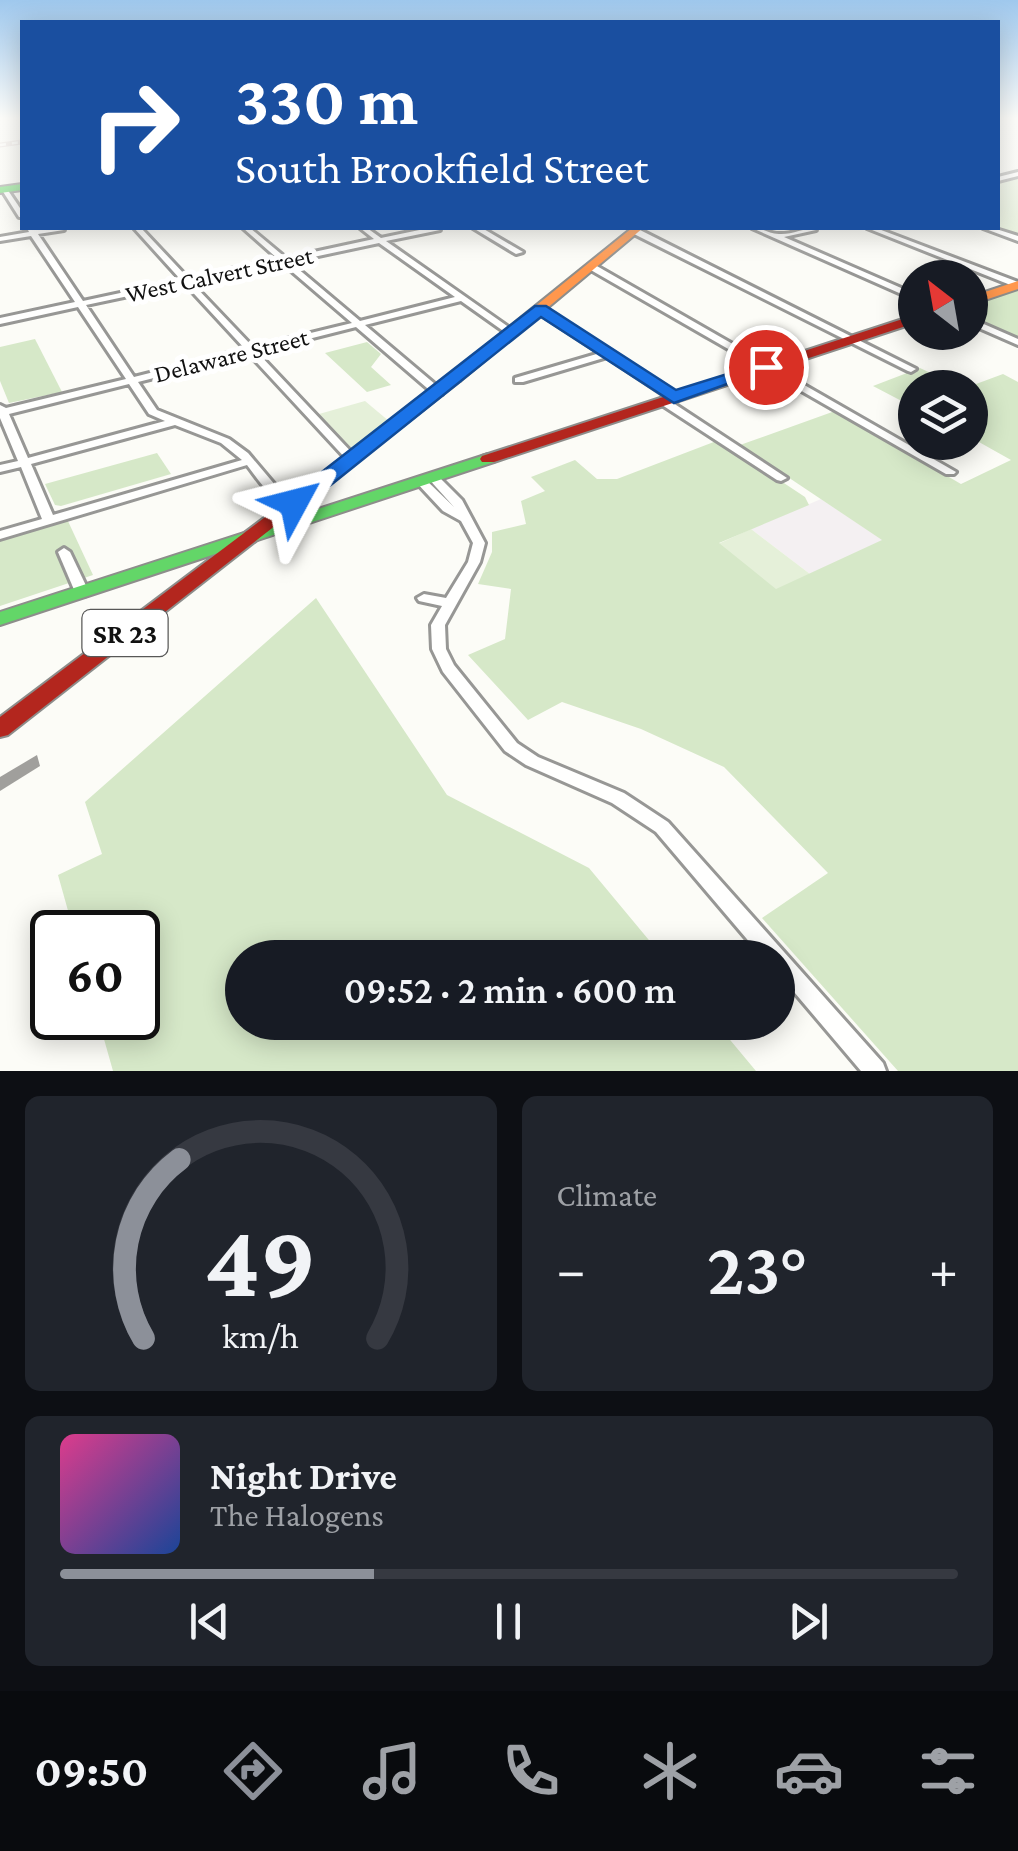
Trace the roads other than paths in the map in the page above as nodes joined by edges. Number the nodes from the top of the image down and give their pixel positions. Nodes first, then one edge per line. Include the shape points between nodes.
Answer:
1 (9, 189) edge
2 (20, 212) edge
3 (32, 230) edge
4 (140, 230) edge
5 (248, 230) edge
6 (366, 230) edge
7 (428, 230) edge
8 (480, 230) edge
9 (636, 230) edge
10 (639, 230) edge
11 (761, 230) edge
12 (805, 230) edge
13 (877, 230) edge
14 (993, 230) edge
15 (778, 237) junction
16 (0, 239) edge
17 (1018, 239) edge
18 (380, 240) junction
19 (519, 252) dead end
20 (283, 260) junction
21 (592, 268) junction
22 (186, 281) junction
23 (1018, 285) edge
24 (898, 290) edge
25 (988, 295) edge
26 (462, 298) junction
27 (81, 303) junction
28 (540, 310) junction
29 (0, 320) edge
30 (356, 323) junction
31 (898, 324) edge
32 (988, 329) edge
33 (512, 333) junction
34 (852, 339) junction
35 (1018, 342) edge
36 (249, 351) junction
37 (608, 354) junction
38 (766, 367) junction
39 (911, 369) dead end
40 (132, 379) junction
41 (519, 380) dead end
42 (438, 392) junction
43 (669, 399) junction
44 (1, 410) edge
45 (172, 422) junction
46 (352, 459) junction
47 (249, 461) junction
48 (24, 462) junction
49 (0, 469) edge
50 (950, 472) dead end
51 (782, 478) dead end
52 (427, 479) junction
53 (294, 503) junction
54 (49, 520) junction
55 (0, 534) edge
56 (250, 537) junction
57 (64, 552) dead end
58 (82, 592) junction
59 (424, 598) dead end
60 (447, 603) junction
61 (0, 619) edge
62 (0, 729) edge
63 (760, 940) edge
64 (795, 979) edge
65 (875, 1071) edge

1 - 2 street
3 - 16 street
3 - 27 street
4 - 22 street
5 - 20 street
6 - 18 street
7 - 18 street, West Calvert Street
8 - 19 street
9 - 21 street, SR 23
10 - 34 street
11 - 15 street
12 - 15 street
13 - 23 street
14 - 17 street
15 - 24 street
18 - 20 street, West Calvert Street
18 - 26 street
20 - 22 street, West Calvert Street
20 - 30 street
21 - 28 street, SR 23
21 - 38 street
22 - 27 street, West Calvert Street
22 - 36 street
23 - 25 street
26 - 30 street, Delaware Street
26 - 33 street
27 - 29 street, West Calvert Street
27 - 40 street
28 - 33 street, SR 23
28 - 37 street
30 - 36 street, Delaware Street
30 - 42 street
31 - 34 street
32 - 35 street
33 - 42 street, SR 23
34 - 38 street
34 - 39 street
36 - 40 street, Delaware Street
36 - 46 street
37 - 41 street
37 - 43 street
38 - 43 street
38 - 50 street
40 - 44 street, Delaware Street
40 - 45 street via 153,412
42 - 46 street, SR 23
43 - 51 street
43 - 52 street
44 - 48 street
45 - 47 street via 217,437
45 - 48 street
46 - 53 street, SR 23
47 - 53 street via 277,495
47 - 54 street
48 - 49 street
48 - 54 street
52 - 56 street
52 - 60 street via 474,528 478,549
53 - 56 street, SR 23
54 - 55 street
56 - 58 street
56 - 62 street, SR 23
57 - 58 street
58 - 61 street
59 - 60 street
60 - 63 street via 438,625 443,658 511,747 642,811
64 - 65 street

